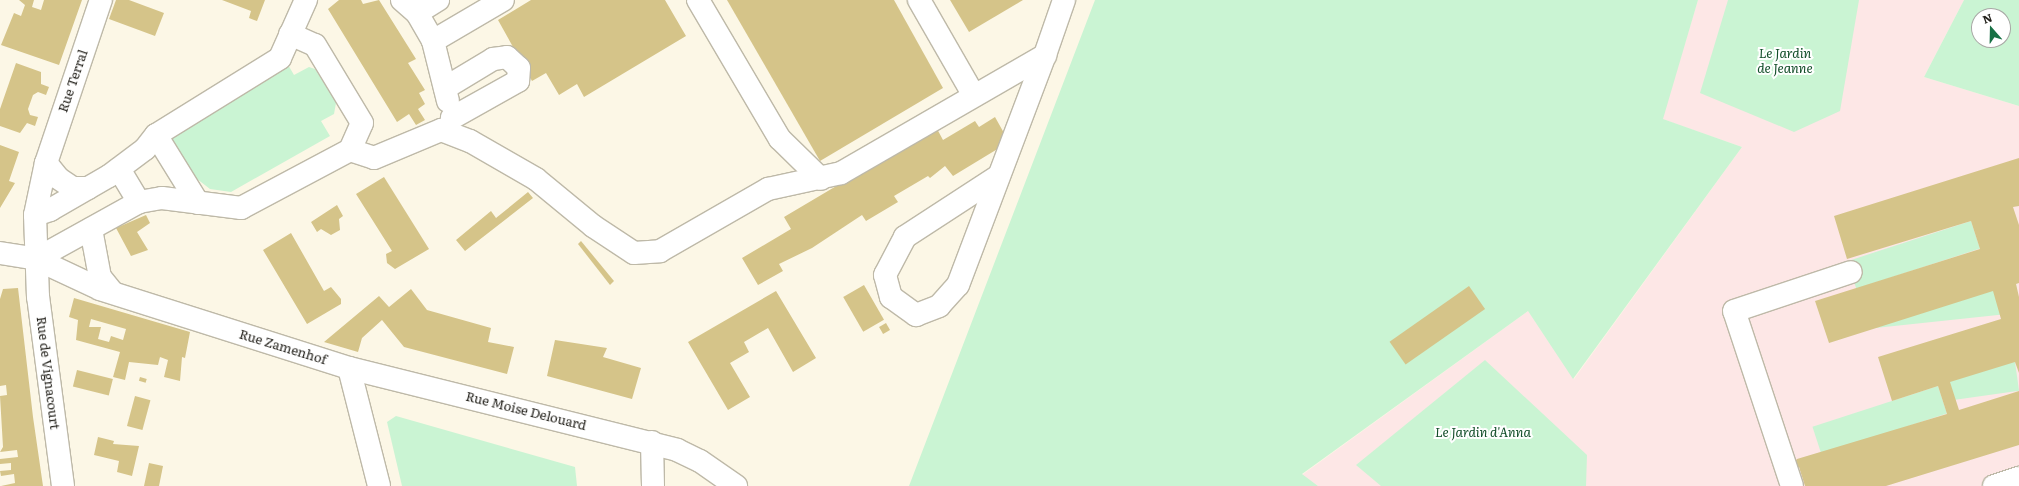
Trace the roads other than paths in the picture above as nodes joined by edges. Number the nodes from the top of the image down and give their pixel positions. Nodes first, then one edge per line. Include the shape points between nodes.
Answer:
1 (101, 0) edge
2 (306, 0) edge
3 (438, 0) edge
4 (503, 0) edge
5 (698, 0) edge
6 (715, 0) edge
7 (919, 0) edge
8 (1064, 0) edge
9 (409, 6) edge
10 (712, 23) junction
11 (290, 34) junction
12 (433, 41) junction
13 (1045, 55) junction
14 (445, 88) junction
15 (973, 94) junction
16 (446, 124) junction
17 (150, 142) junction
18 (350, 150) junction
19 (46, 163) junction
20 (119, 169) junction
21 (997, 177) junction
22 (821, 179) junction
23 (88, 188) junction
24 (162, 198) junction
25 (139, 202) junction
26 (198, 203) junction
27 (35, 215) junction
28 (91, 229) junction
29 (0, 253) edge
30 (36, 259) junction
31 (1851, 272) dead end
32 (106, 291) junction
33 (349, 368) junction
34 (652, 442) junction
35 (2019, 478) edge
36 (63, 486) edge
37 (379, 486) edge
38 (653, 486) edge
39 (736, 486) edge
40 (1792, 486) edge
41 (1994, 486) edge

1 - 19 street, Rue Terral
2 - 11 street
3 - 9 street
4 - 12 street
5 - 10 street
6 - 10 street
7 - 15 street
8 - 13 street
9 - 12 street
10 - 22 street via 780,139
11 - 17 street via 280,58
11 - 18 street via 315,45 362,123
12 - 14 street
13 - 15 street
13 - 21 street
14 - 16 street
14 - 16 street via 493,60 507,57 519,68 518,81
15 - 22 street via 840,173
16 - 18 street via 374,158
16 - 22 street via 536,179 593,226 634,253 660,251 768,189
17 - 20 street
17 - 24 street via 167,185
17 - 26 street
18 - 26 street via 241,208
19 - 23 street via 58,178 73,188
19 - 27 street, Rue Terral
20 - 23 street
20 - 25 street
21 - 21 street via 905,237 885,275 891,297 916,315 939,306 958,285
23 - 27 street
24 - 25 street
24 - 26 street
25 - 28 street
27 - 30 street, Rue de Vignacourt
28 - 30 street
28 - 32 street via 100,277
29 - 30 street
30 - 32 street, Rue Zamenhof
30 - 36 street, Rue de Vignacourt via 38,297
31 - 40 street via 1734,311
32 - 33 street, Rue Zamenhof
33 - 34 street, Rue Moise Delouard
33 - 37 street
34 - 38 street
34 - 39 street, Rue Moise Delouard via 700,461
35 - 41 street

